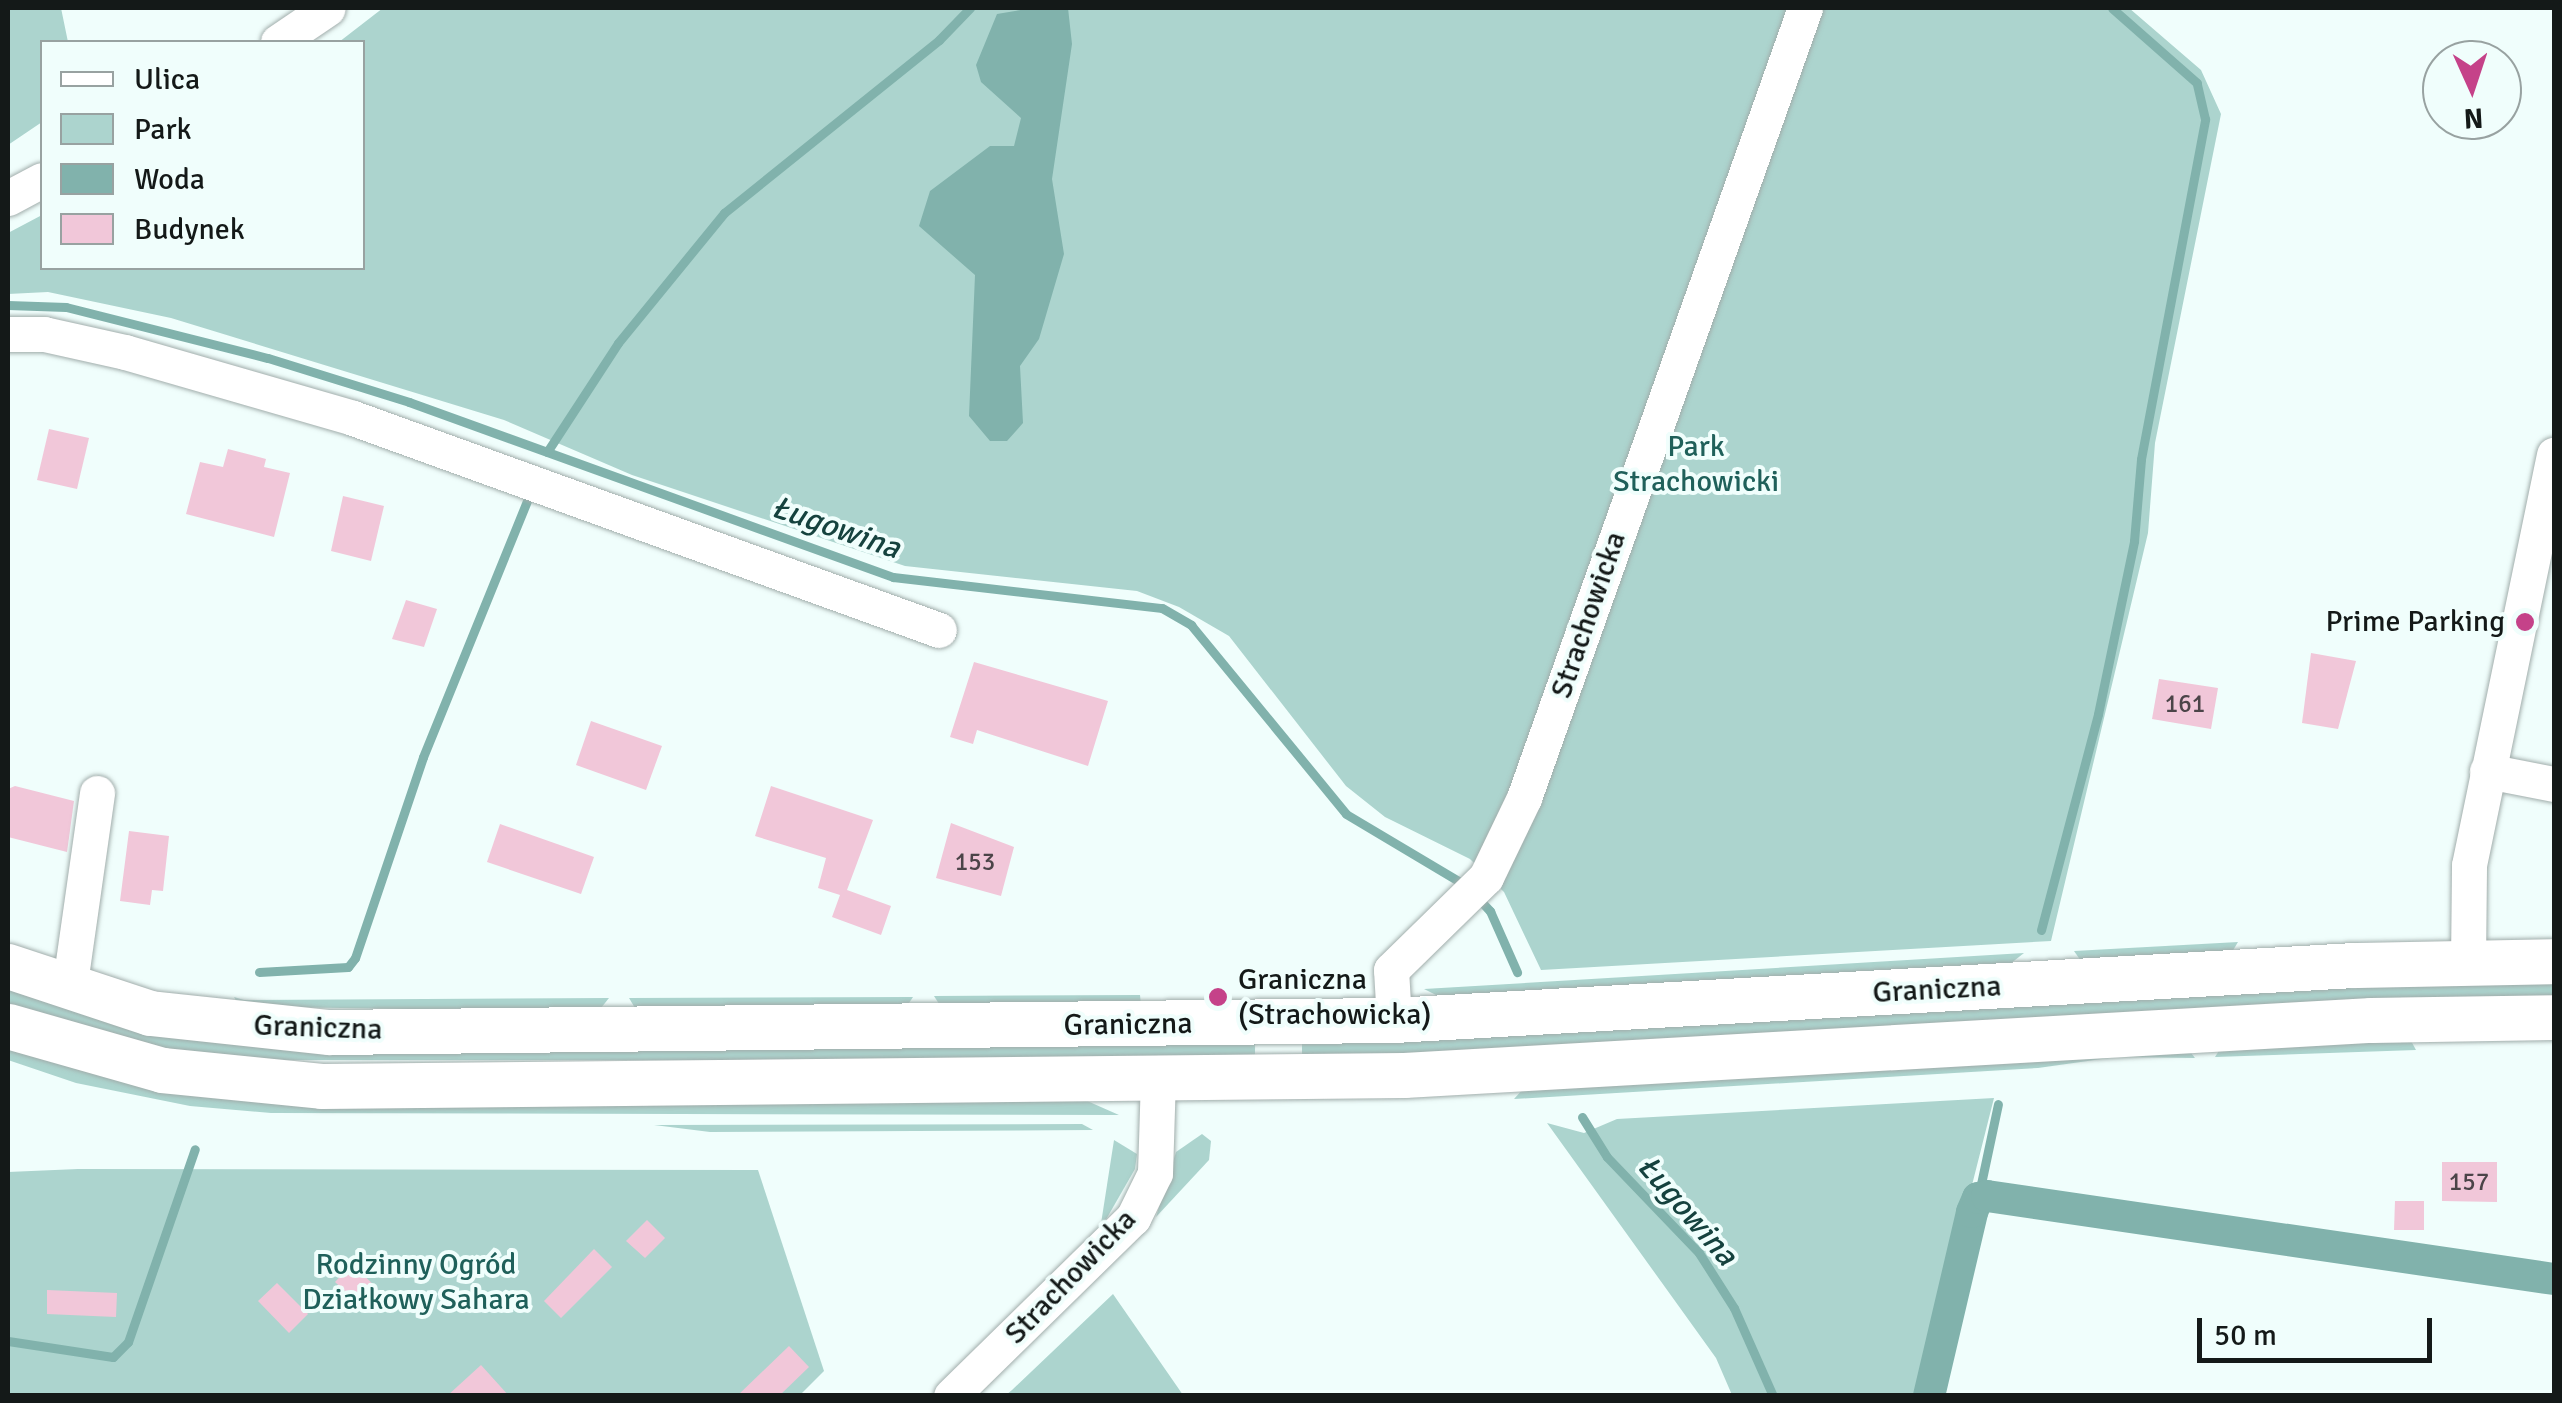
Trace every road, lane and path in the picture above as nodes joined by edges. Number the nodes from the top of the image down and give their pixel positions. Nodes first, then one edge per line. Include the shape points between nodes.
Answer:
1 (328, 8) edge
2 (1804, 8) edge
3 (281, 40) edge
4 (40, 181) edge
5 (8, 198) edge
6 (8, 334) edge
7 (2554, 456) edge
8 (939, 630) dead end
9 (2488, 771) junction
10 (2554, 784) edge
11 (97, 794) dead end
12 (2554, 961) edge
13 (2468, 963) junction
14 (8, 966) edge
15 (69, 990) junction
16 (2554, 1018) edge
17 (1394, 1020) junction
18 (8, 1026) edge
19 (1158, 1080) junction
20 (951, 1396) edge

1 - 3 street
2 - 17 street, Strachowicka via 1524,798 1486,877 1391,970
4 - 5 street
6 - 8 street via 44,334 125,352 354,418
7 - 9 street
9 - 10 street
9 - 13 street via 2466,900
11 - 15 street
12 - 13 main road, Graniczna
13 - 17 main road, Graniczna
14 - 15 main road, Graniczna
15 - 17 main road, Graniczna via 168,1016 329,1032
16 - 19 main road, Graniczna via 2371,1020 1404,1075
18 - 19 main road, Graniczna via 148,1067 321,1086
19 - 20 street, Strachowicka via 1155,1174 1134,1218

